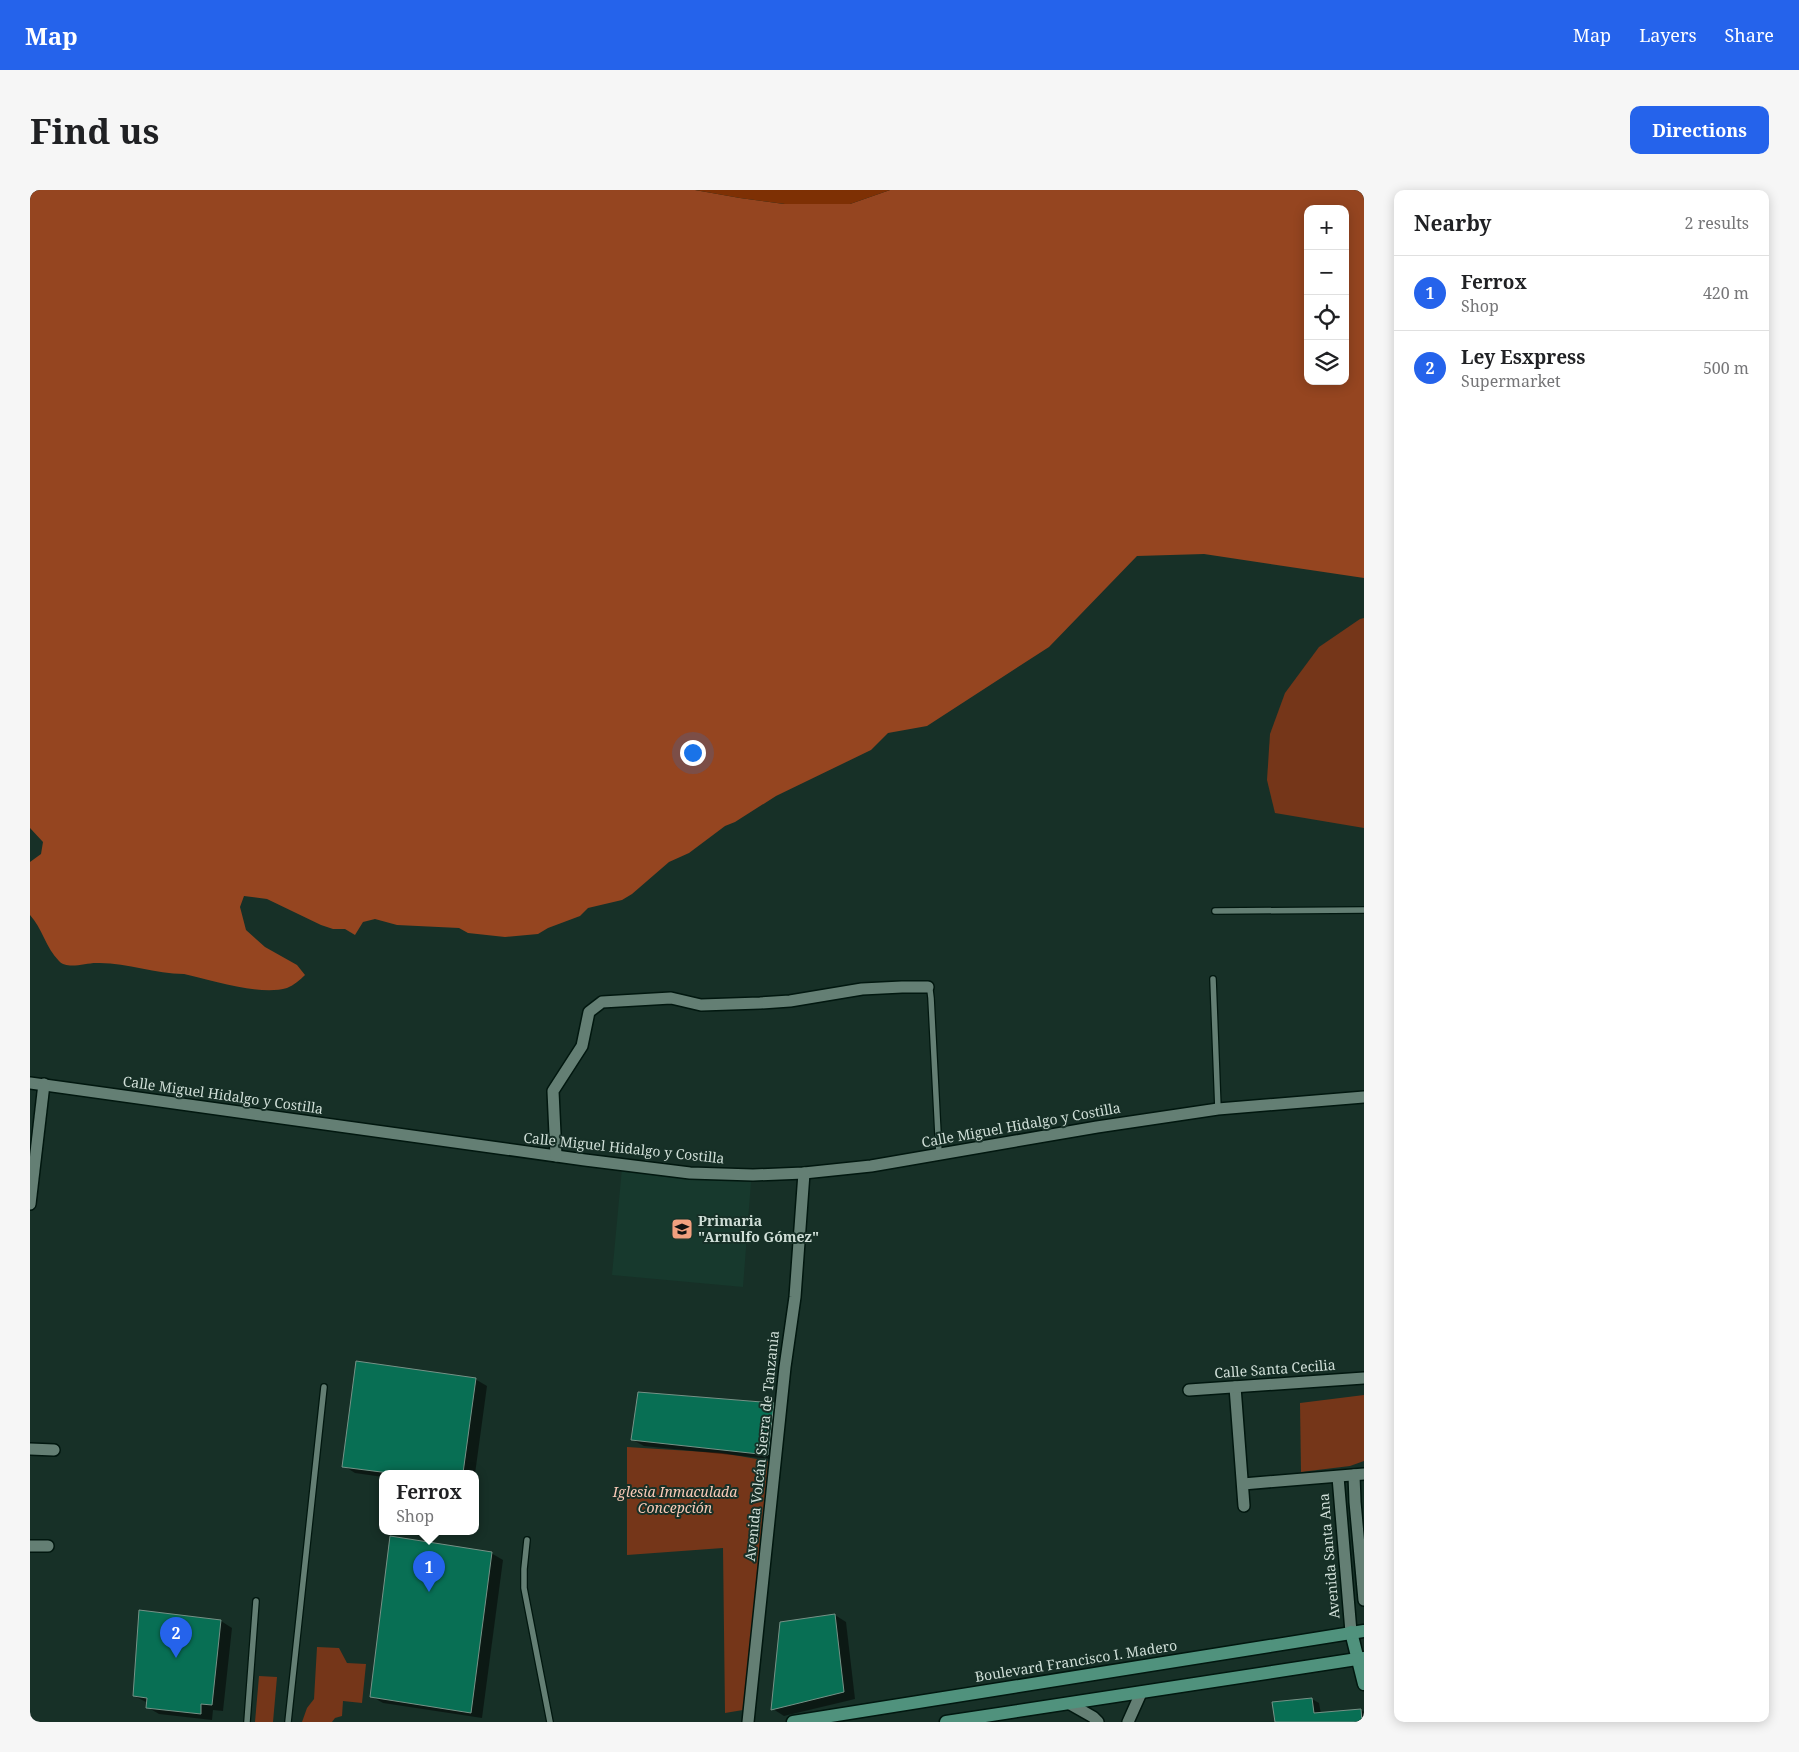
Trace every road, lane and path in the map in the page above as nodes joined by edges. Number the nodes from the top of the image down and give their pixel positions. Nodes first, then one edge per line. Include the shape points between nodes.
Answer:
1 (1364, 910) edge
2 (1215, 911) dead end
3 (1213, 979) dead end
4 (928, 987) joint
5 (30, 1083) edge
6 (44, 1084) junction
7 (1364, 1097) edge
8 (1218, 1109) junction
9 (939, 1154) junction
10 (556, 1156) junction
11 (804, 1173) junction
12 (30, 1204) edge
13 (1364, 1378) edge
14 (324, 1387) dead end
15 (1235, 1387) junction
16 (1189, 1390) dead end
17 (30, 1449) edge
18 (54, 1450) dead end
19 (1359, 1474) edge
20 (1338, 1477) junction
21 (1243, 1484) junction
22 (1244, 1506) dead end
23 (527, 1540) dead end
24 (30, 1546) edge
25 (48, 1546) dead end
26 (1364, 1600) edge
27 (256, 1601) dead end
28 (1364, 1630) edge
29 (1351, 1632) junction
30 (1361, 1658) edge
31 (1364, 1684) edge
32 (1141, 1693) junction
33 (1070, 1704) junction
34 (247, 1722) edge
35 (288, 1722) edge
36 (550, 1722) edge
37 (748, 1722) edge
38 (793, 1722) edge
39 (946, 1722) edge
40 (1098, 1722) edge
41 (1128, 1722) edge

1 - 2 lane
3 - 8 lane
4 - 9 lane via 932,1008
4 - 10 street via 862,989 760,1003 701,1005 671,998 602,1002 589,1012 582,1046 553,1091
5 - 6 street, Calle Miguel Hidalgo y Costilla
6 - 10 street, Calle Miguel Hidalgo y Costilla
6 - 12 street
7 - 8 street, Calle Miguel Hidalgo y Costilla
8 - 9 street, Calle Miguel Hidalgo y Costilla
9 - 11 street, Calle Miguel Hidalgo y Costilla
10 - 11 street, Calle Miguel Hidalgo y Costilla via 690,1173 753,1176
11 - 37 street, Avenida Volcán Sierra de Tanzania via 795,1297
13 - 15 street, Calle Santa Cecilia
14 - 35 lane
15 - 16 street, Calle Santa Cecilia
15 - 21 street
17 - 18 street
19 - 20 street
19 - 26 street via 1355,1511
20 - 21 street
20 - 29 street, Avenida Santa Ana
21 - 22 street
23 - 36 lane via 524,1588
24 - 25 street
27 - 34 lane
28 - 29 main road, Boulevard Francisco I. Madero
29 - 30 main road
29 - 38 main road, Boulevard Francisco I. Madero
30 - 31 main road
30 - 32 main road
32 - 33 main road
32 - 41 street
33 - 39 main road
33 - 40 street

